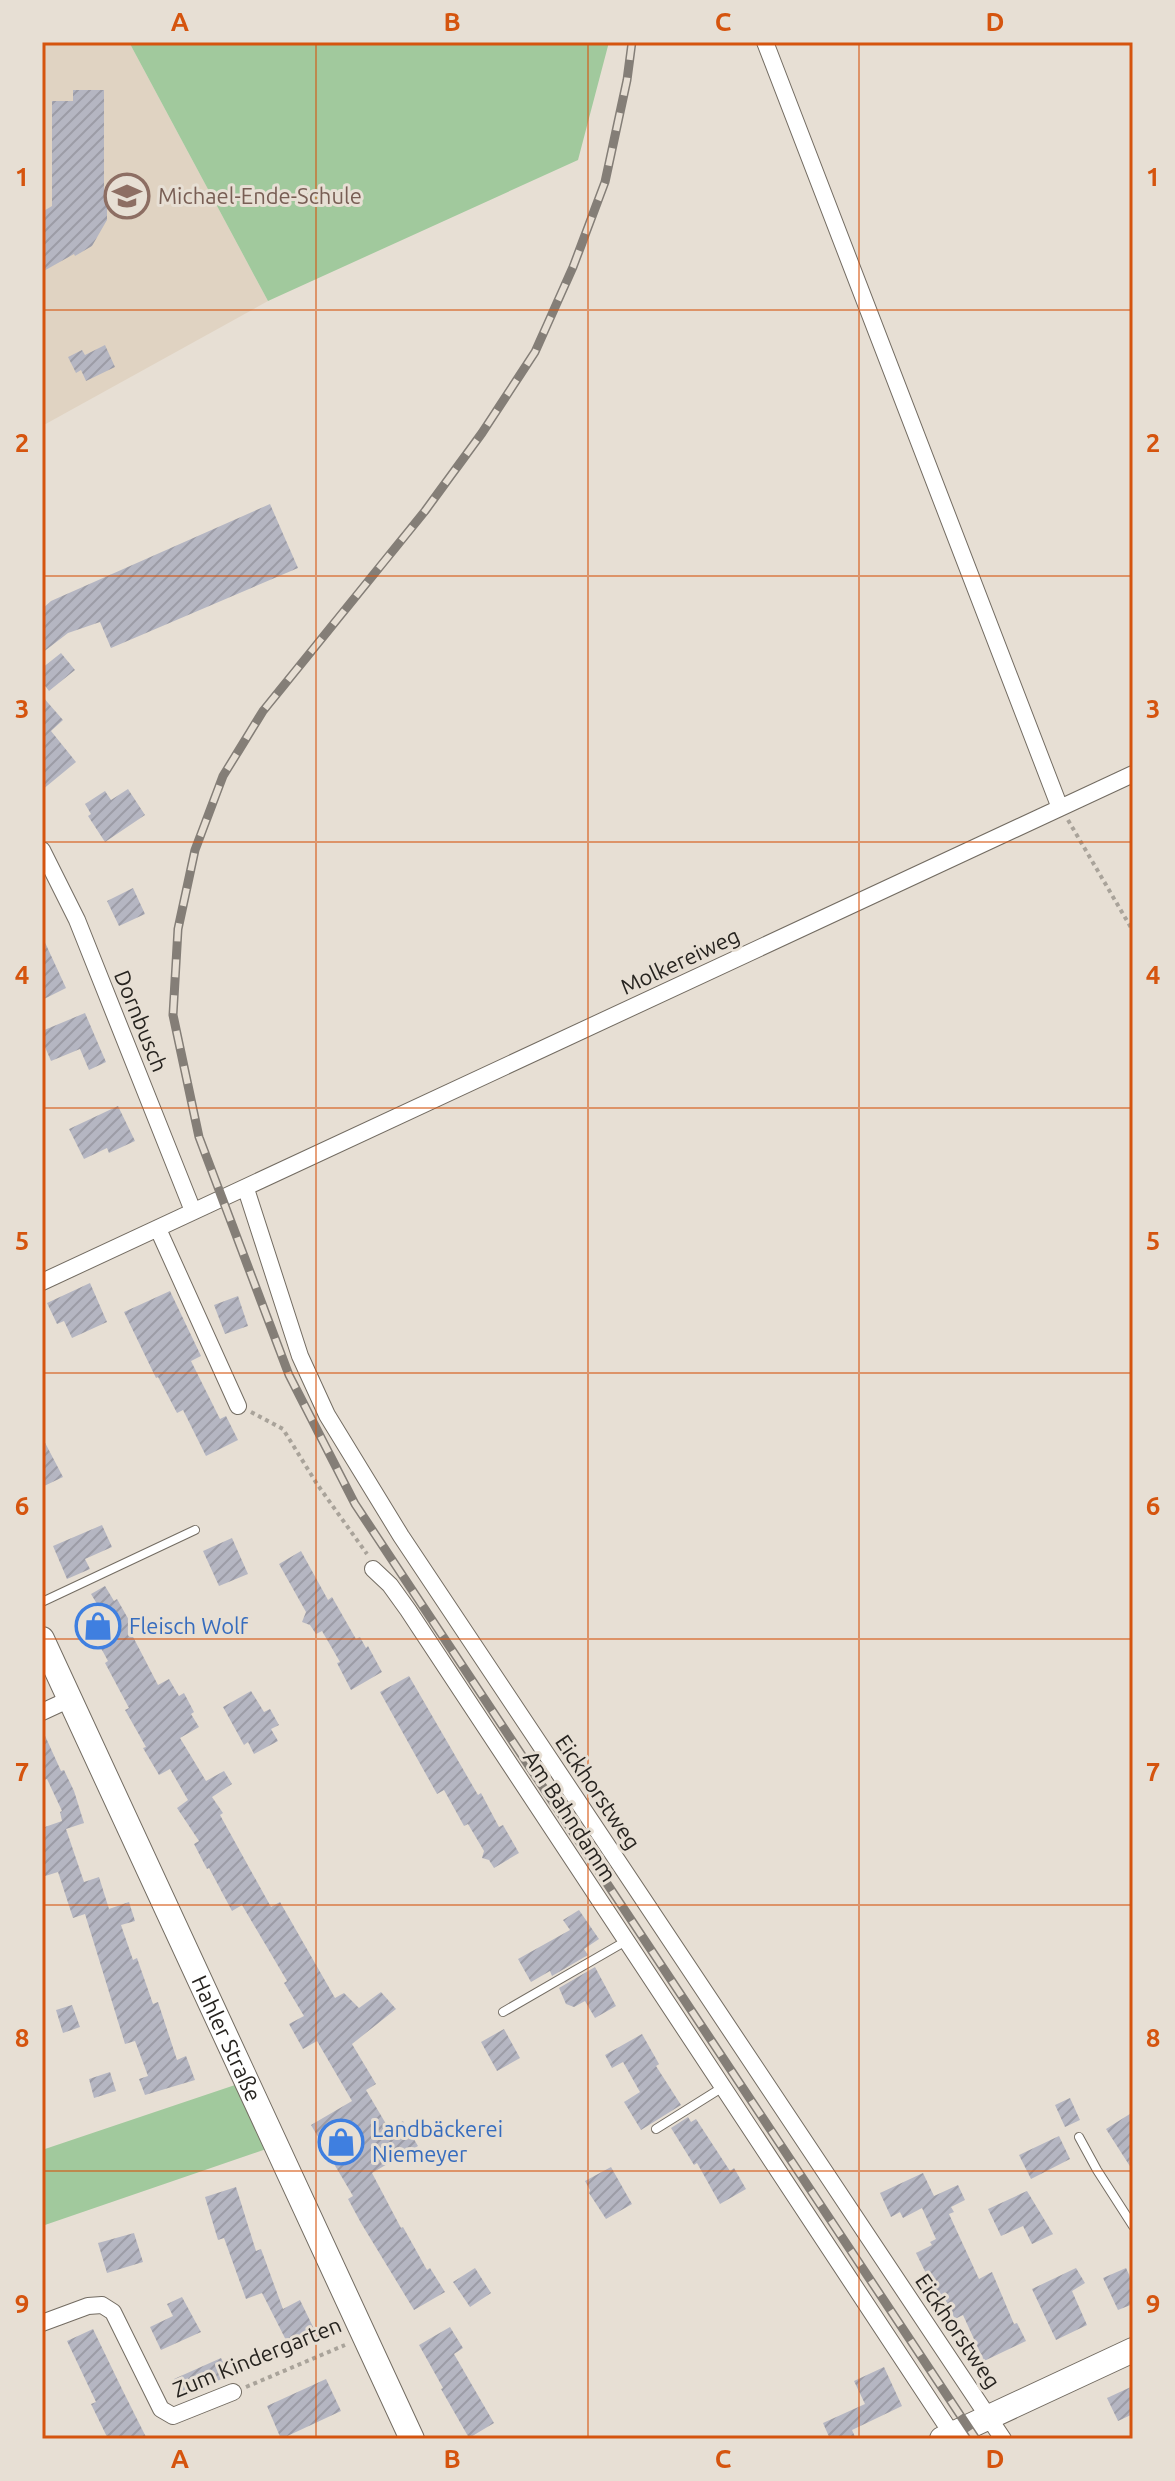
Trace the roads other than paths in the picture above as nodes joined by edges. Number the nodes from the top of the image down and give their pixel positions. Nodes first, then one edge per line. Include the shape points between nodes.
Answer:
1 (765, 42) edge
2 (1133, 774) edge
3 (1060, 808) junction
4 (42, 850) edge
5 (246, 1189) junction
6 (193, 1211) junction
7 (158, 1229) junction
8 (42, 1282) edge
9 (238, 1406) road end
10 (195, 1530) dead end
11 (373, 1569) road end
12 (42, 1602) edge
13 (42, 1639) edge
14 (70, 1699) junction
15 (42, 1712) edge
16 (626, 1941) junction
17 (503, 2012) dead end
18 (723, 2087) junction
19 (656, 2129) dead end
20 (1079, 2137) dead end
21 (1133, 2226) edge
22 (42, 2323) edge
23 (1133, 2350) edge
24 (233, 2392) road end
25 (989, 2417) junction
26 (947, 2436) edge
27 (412, 2439) edge
28 (1003, 2439) edge

1 - 3 street
2 - 3 street, Molkereiweg
3 - 5 street, Molkereiweg
4 - 6 street, Dornbusch via 77,920
5 - 6 street
5 - 25 street, Eickhorstweg via 300,1356 327,1415 410,1549
6 - 7 street
7 - 8 street
7 - 9 street
10 - 12 lane
11 - 16 street, Am Bahndamm via 408,1610
13 - 14 street, Hahler Straße
14 - 15 street
14 - 27 street, Hahler Straße
16 - 17 lane
16 - 18 street, Am Bahndamm
18 - 19 lane
18 - 26 street, Am Bahndamm
20 - 21 lane
22 - 24 street, Zum Kindergarten via 88,2306 102,2305 113,2312 161,2409 173,2416
23 - 25 street
25 - 26 street
25 - 28 street, Eickhorstweg

